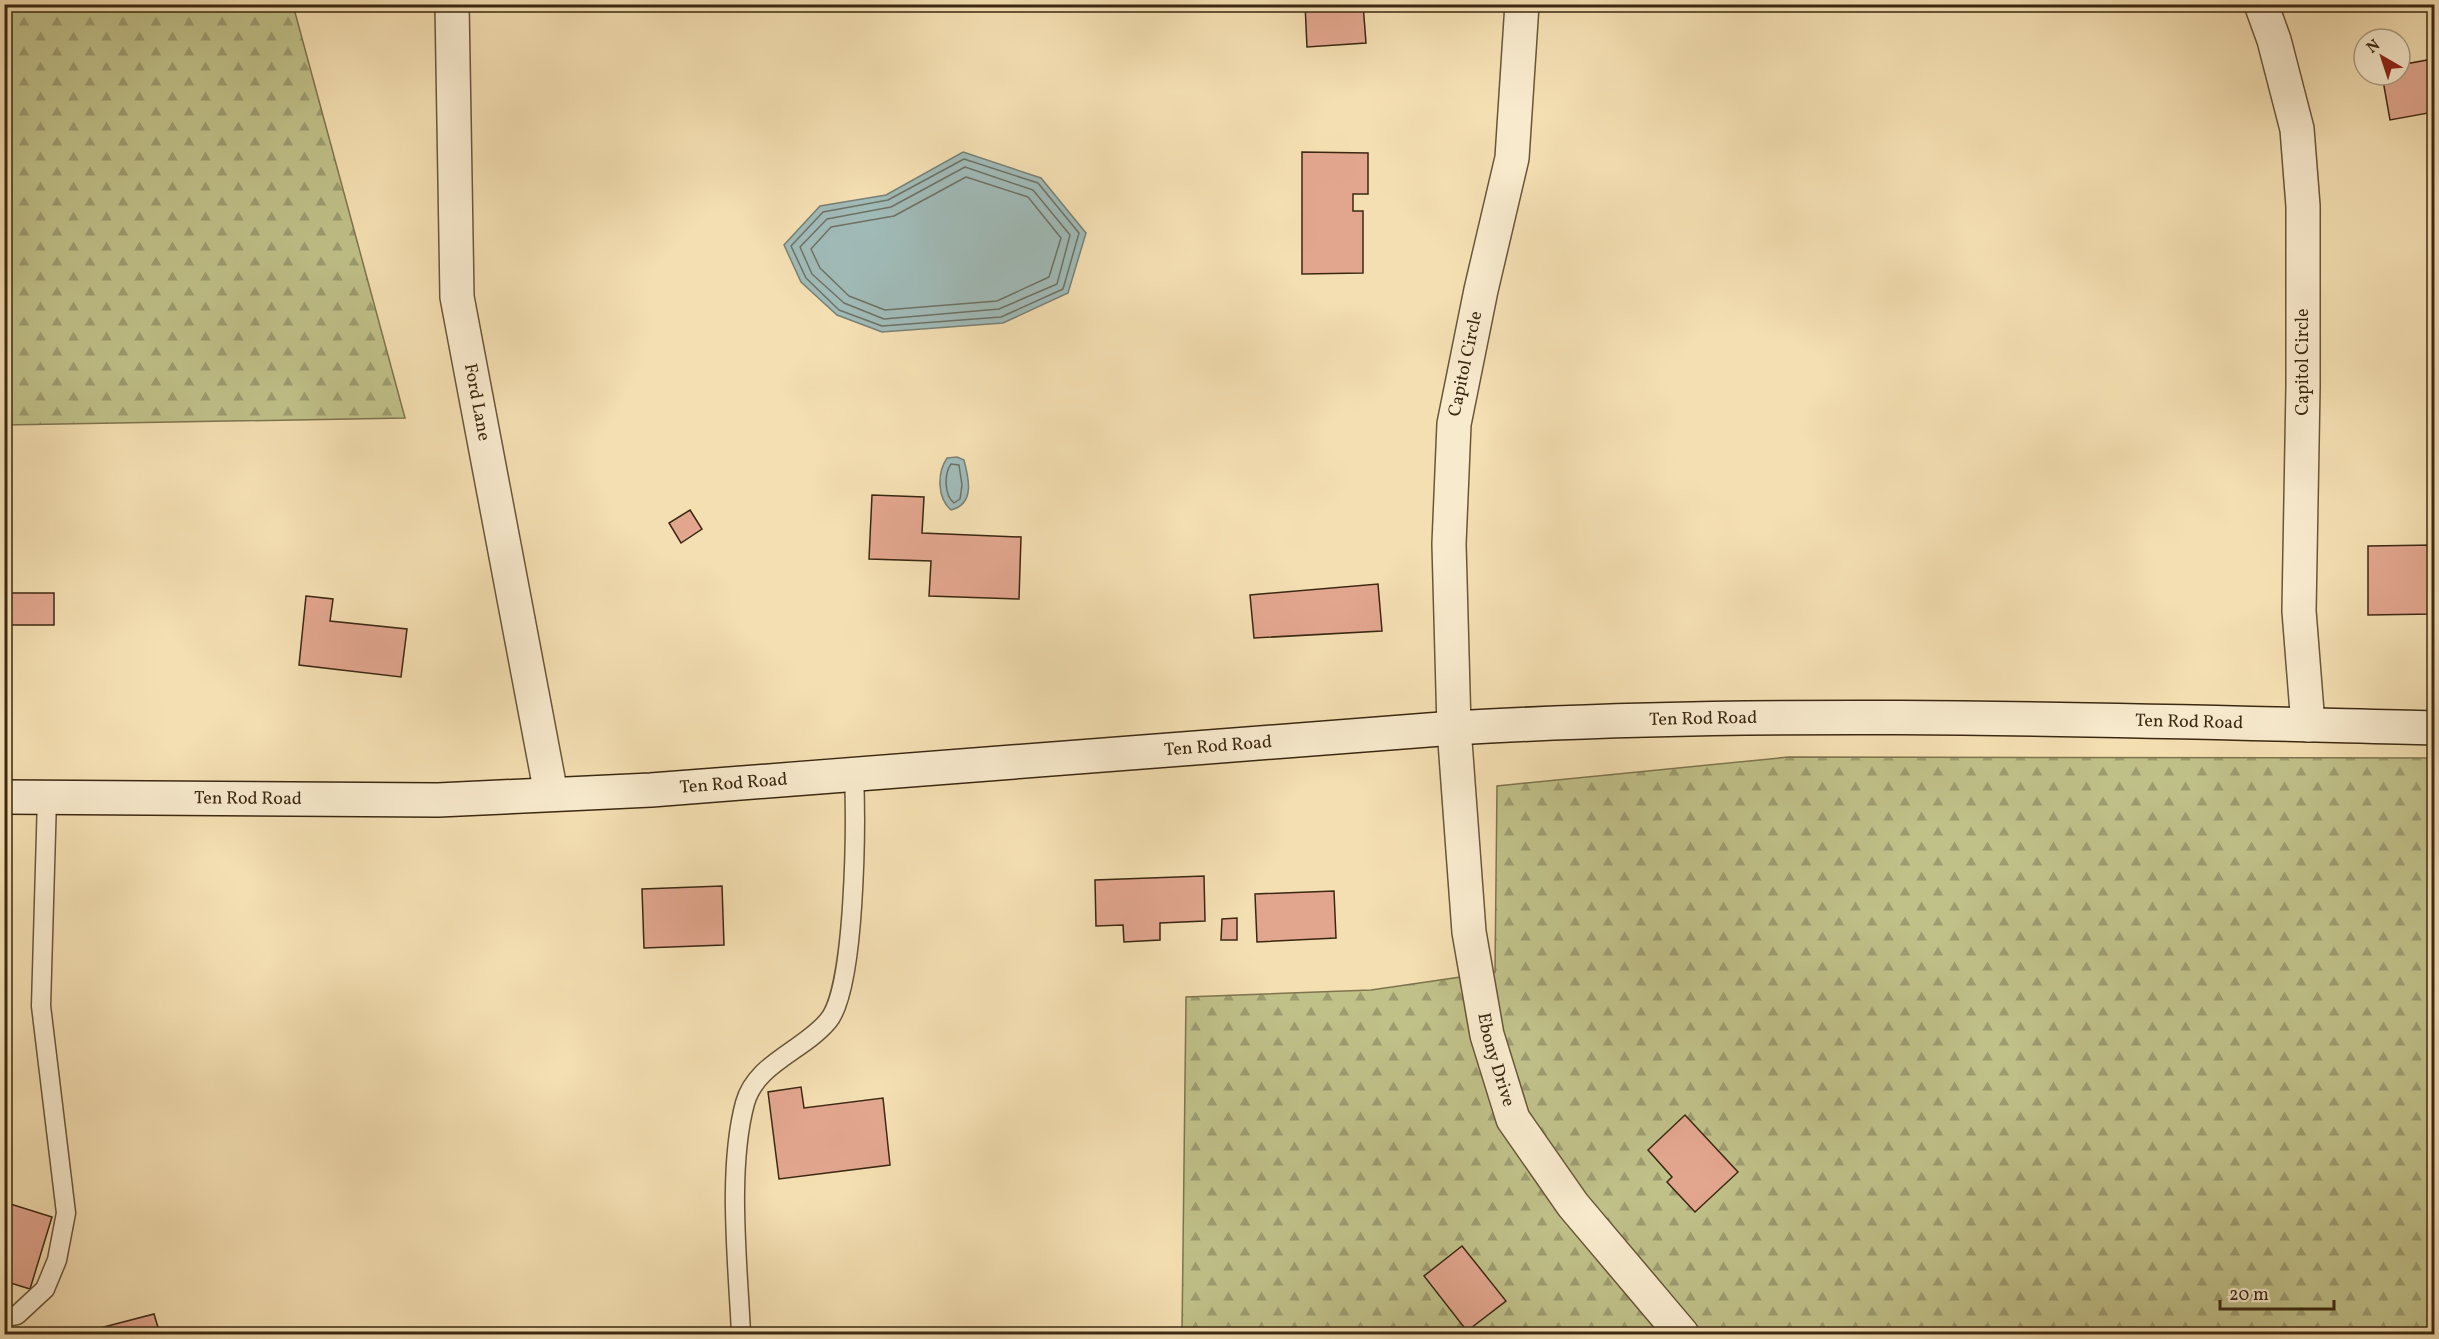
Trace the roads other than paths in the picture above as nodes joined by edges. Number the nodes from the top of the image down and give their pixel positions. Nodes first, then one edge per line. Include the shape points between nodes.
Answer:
1 (452, 4) edge
2 (1522, 4) edge
3 (2261, 4) edge
4 (2308, 725) junction
5 (1454, 728) junction
6 (2434, 728) edge
7 (854, 774) junction
8 (551, 794) junction
9 (4, 797) edge
10 (47, 798) junction
11 (4, 1317) edge
12 (741, 1335) edge
13 (1682, 1335) edge

1 - 8 street, Ford Lane via 457,297
2 - 5 street, Capitol Circle via 1512,158 1454,424 1449,544
3 - 4 street, Capitol Circle via 2297,129 2303,206 2299,611
4 - 5 street, Ten Rod Road via 1786,717
4 - 6 street, Ten Rod Road
5 - 7 street, Ten Rod Road
5 - 13 street, Ebony Drive via 1469,932 1487,1035 1514,1119 1573,1205
7 - 8 street, Ten Rod Road
7 - 12 lane via 856,824 843,985 830,1020 804,1045 764,1071 746,1101 736,1160
8 - 10 street, Ten Rod Road via 438,800
9 - 10 street, Ten Rod Road
10 - 11 lane via 41,1006 66,1213 57,1260 45,1289 17,1315

